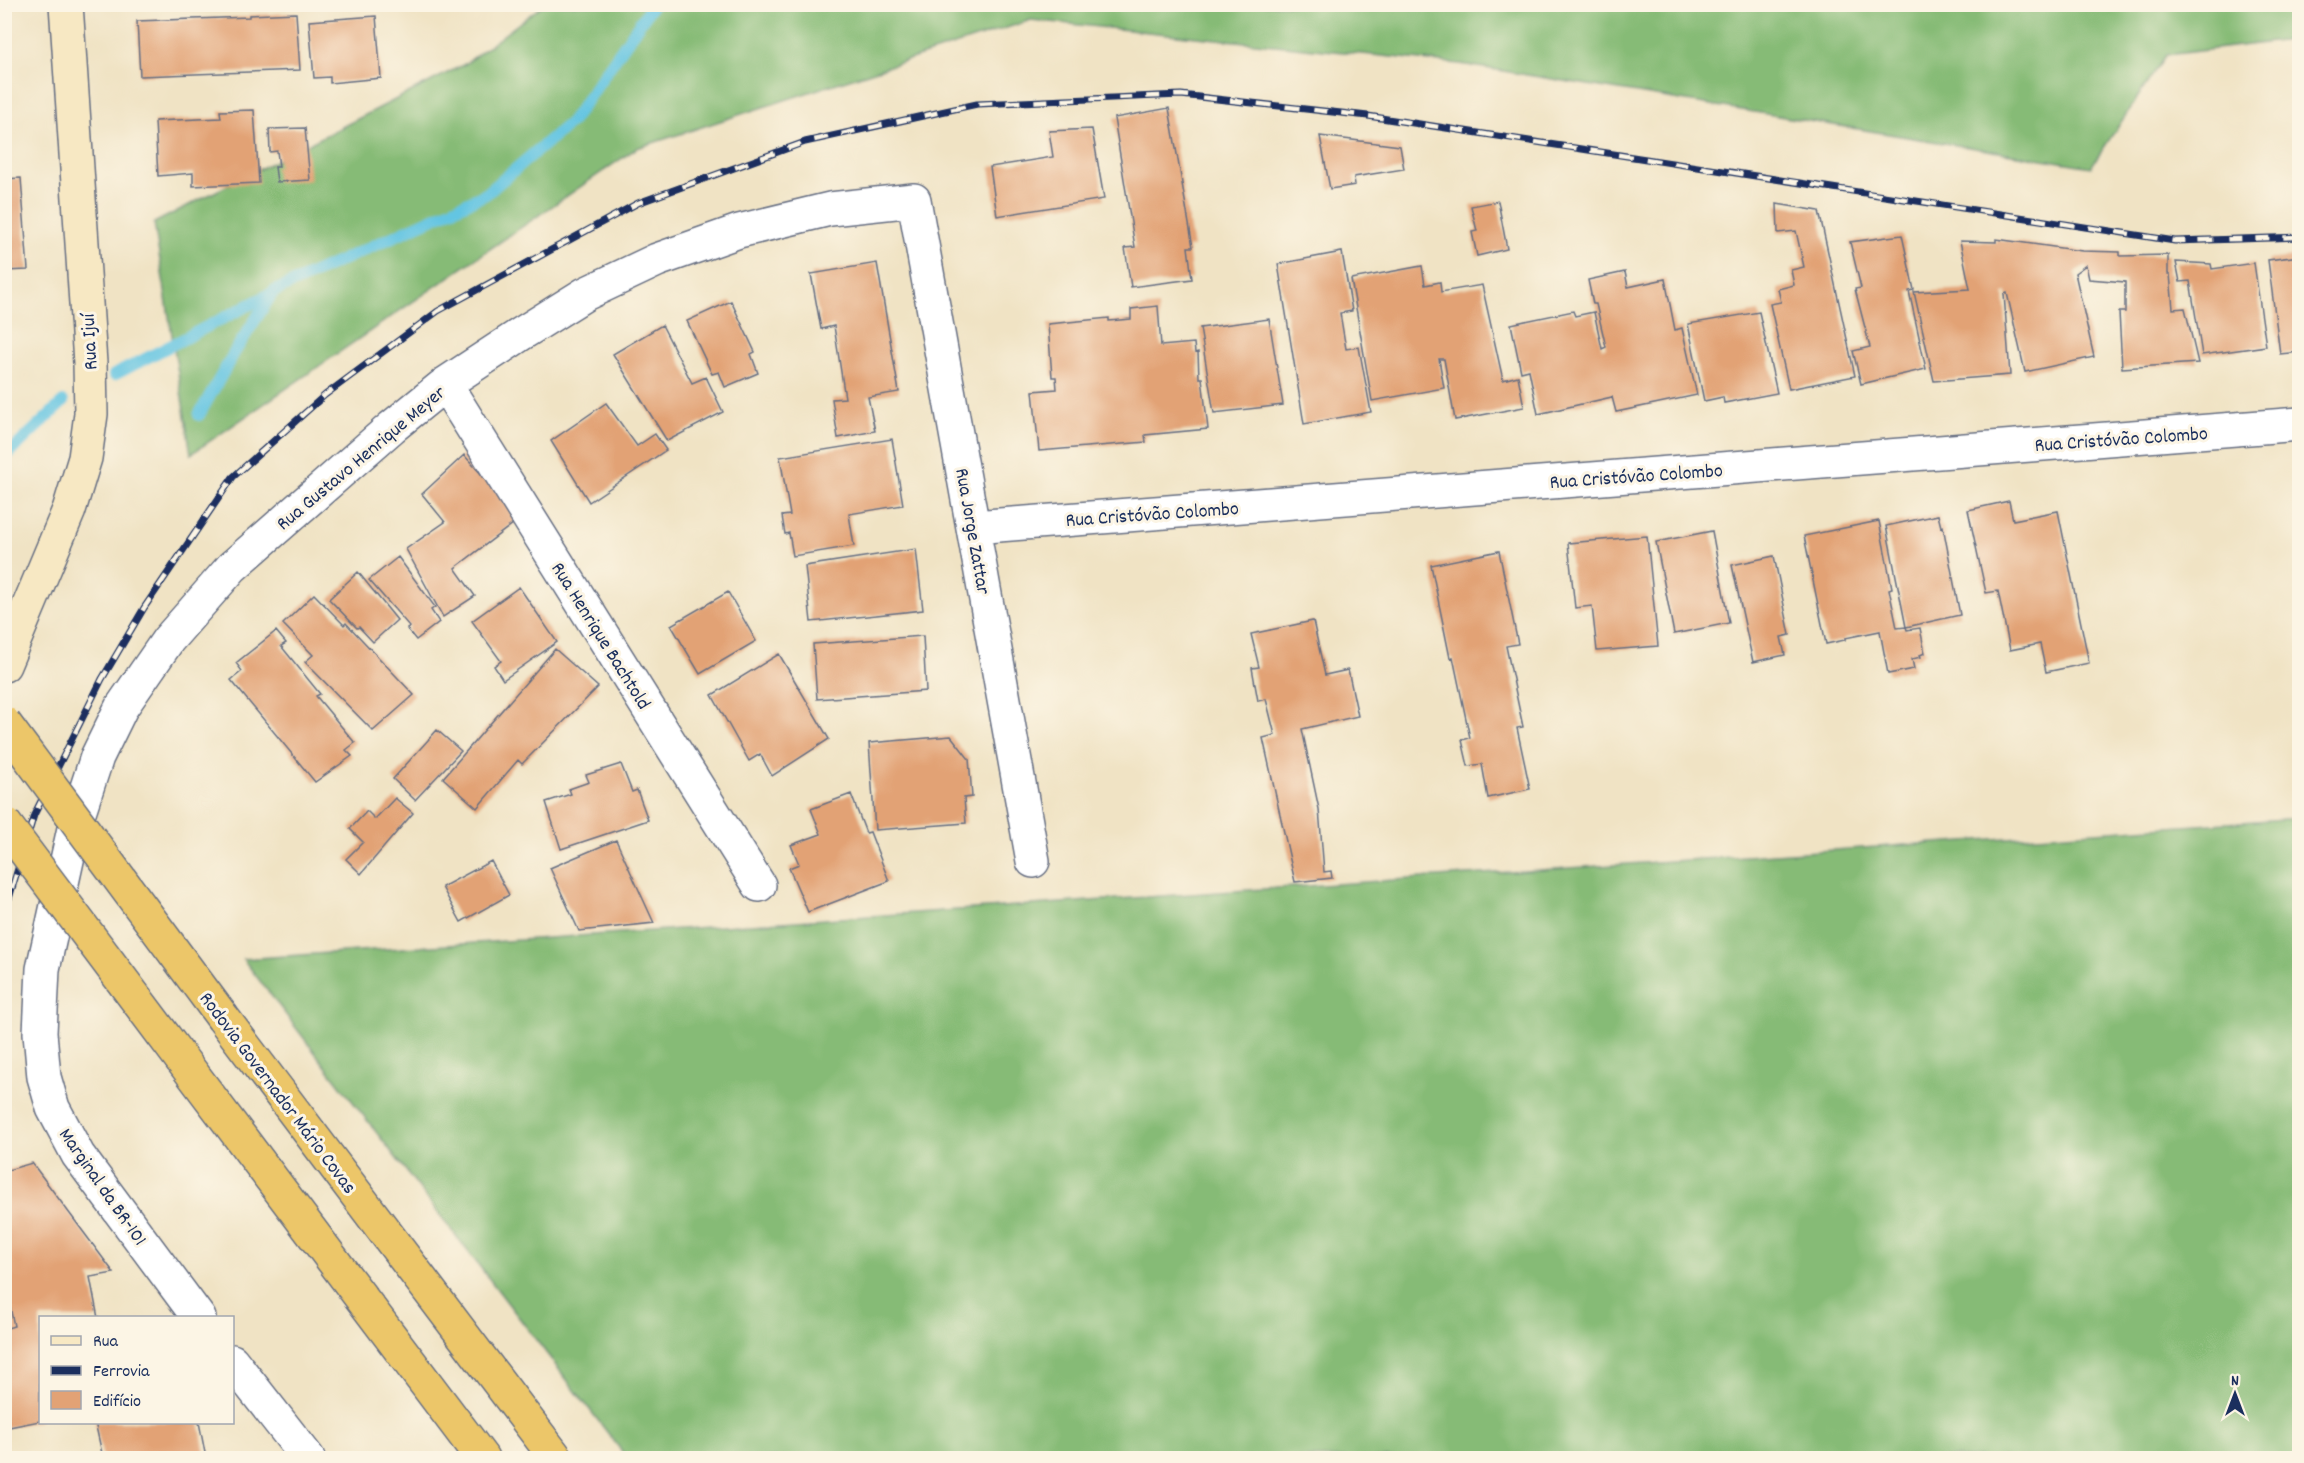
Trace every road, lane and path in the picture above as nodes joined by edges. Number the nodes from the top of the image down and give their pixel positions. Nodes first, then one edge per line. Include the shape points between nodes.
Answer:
1 (66, 4) edge
2 (914, 200) joint
3 (445, 384) junction
4 (2300, 424) edge
5 (973, 527) junction
6 (4, 665) edge
7 (4, 723) edge
8 (4, 823) edge
9 (1034, 861) dead end
10 (759, 885) dead end
11 (43, 969) joint
12 (198, 1316) edge
13 (234, 1364) edge
14 (308, 1458) edge
15 (482, 1458) edge
16 (556, 1458) edge

1 - 6 main road, Rua Ijuí via 91,414 85,458 69,510
2 - 3 street, Rua Gustavo Henrique Meyer via 830,209 739,231 657,260 585,294
2 - 5 street, Rua Jorge Zattar
3 - 10 street, Rua Henrique Bachtold
3 - 11 street, Rua Gustavo Henrique Meyer via 232,567 168,640 121,708 97,757 75,824
4 - 5 street, Rua Cristóvão Colombo
5 - 9 street, Rua Jorge Zattar
7 - 16 highway, Rodovia Governador Mário Covas, bridge
8 - 15 highway, bridge
11 - 12 street, Marginal da BR-101 via 40,1033 44,1077 53,1108 78,1155
13 - 14 street

